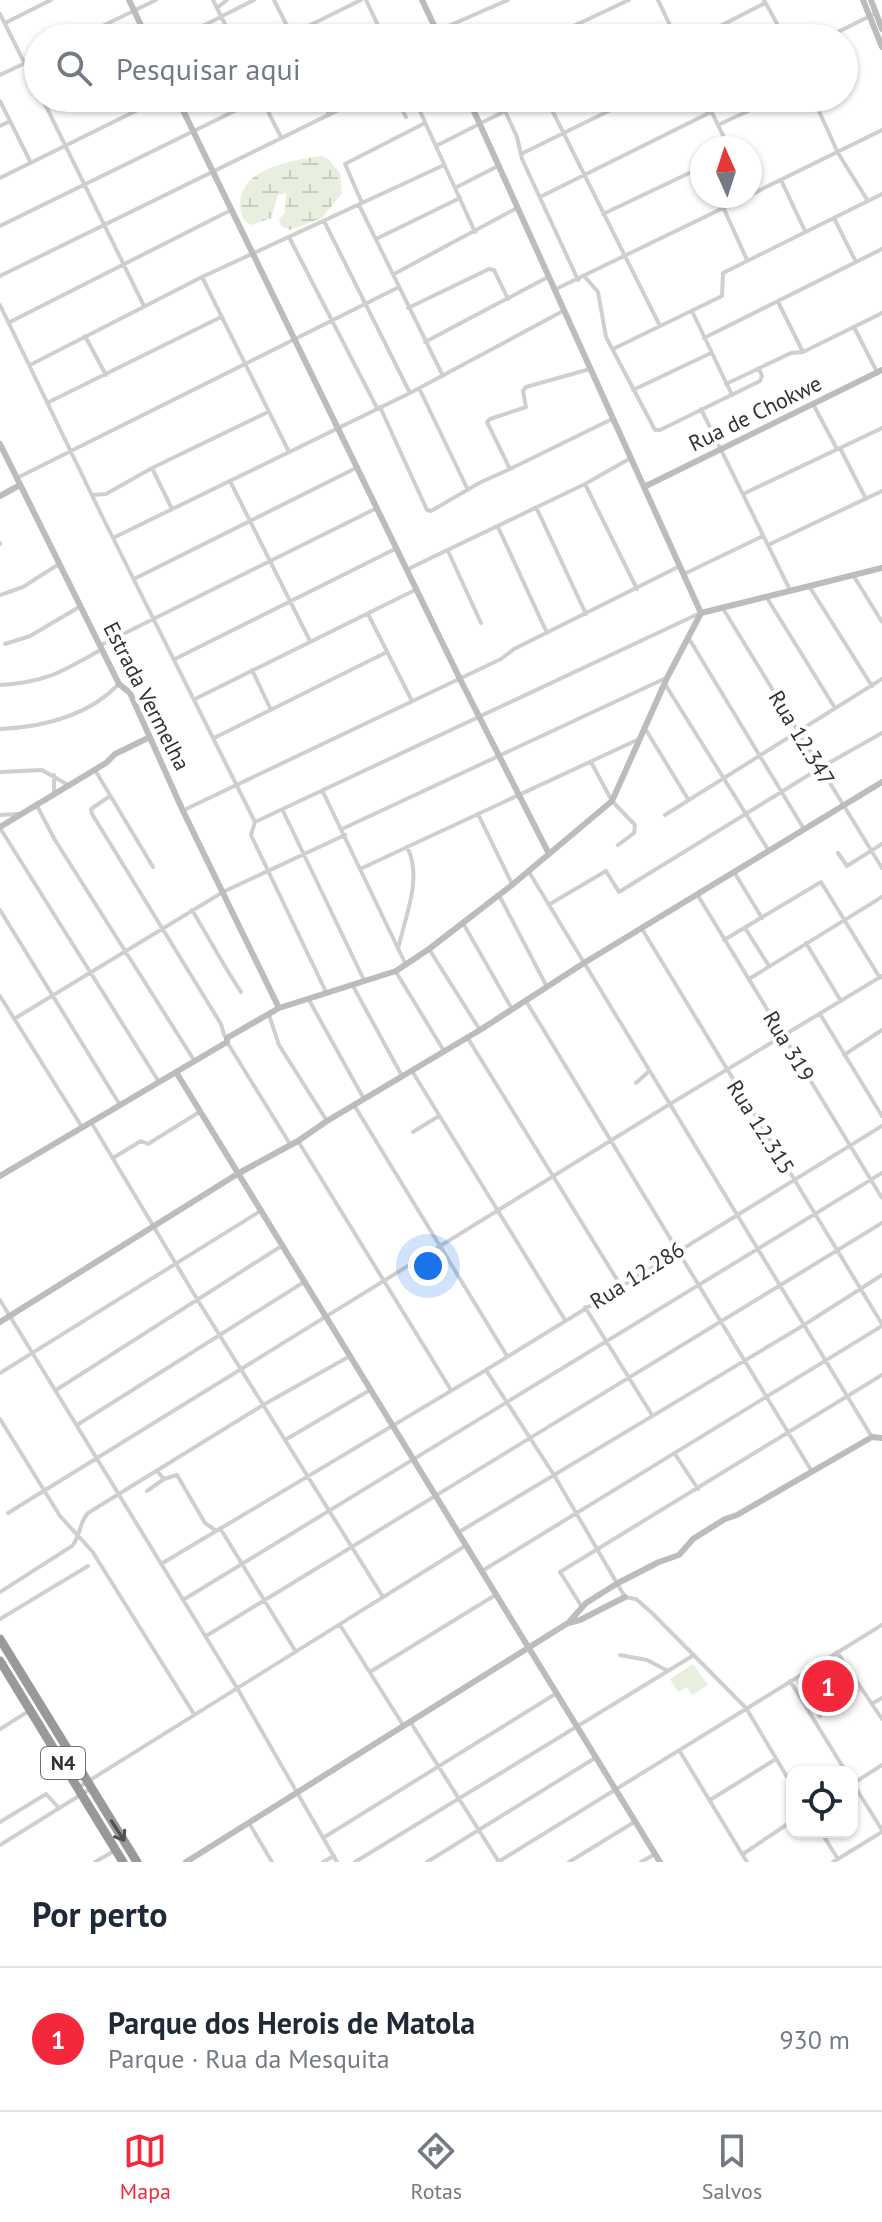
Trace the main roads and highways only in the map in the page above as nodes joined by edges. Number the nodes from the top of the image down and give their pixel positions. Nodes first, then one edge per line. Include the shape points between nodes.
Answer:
1 (1, 1645) edge
2 (0, 1661) edge
3 (84, 1788) junction
4 (123, 1862) edge
5 (137, 1862) edge

1 - 3 highway, N4
2 - 3 highway, N4
3 - 4 highway, N4
3 -> 5 highway, N4

